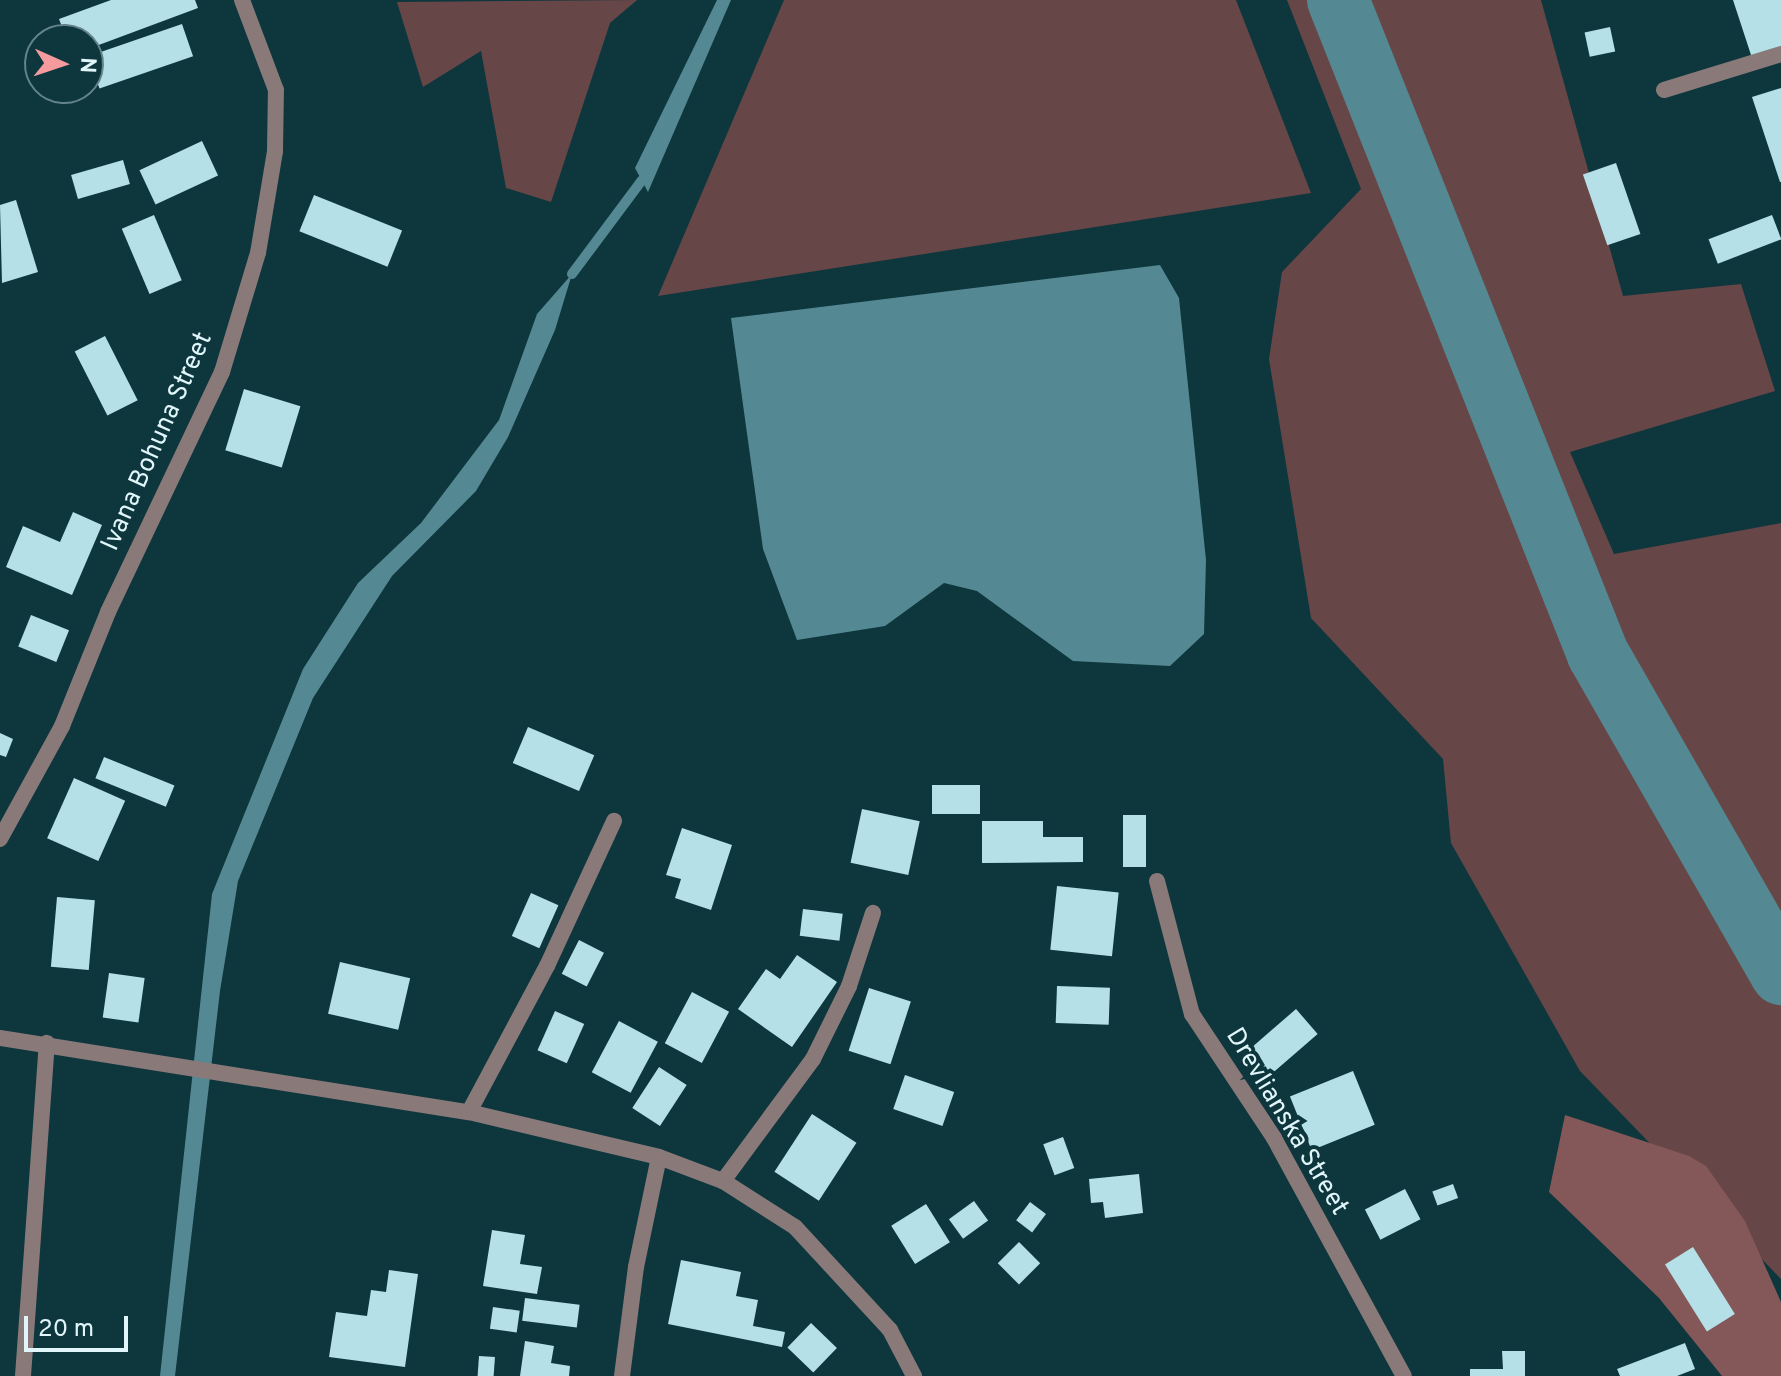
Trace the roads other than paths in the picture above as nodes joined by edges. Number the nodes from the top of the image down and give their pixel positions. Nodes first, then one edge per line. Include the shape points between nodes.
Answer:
1 (242, 0) edge
2 (1781, 54) edge
3 (1664, 90) dead end
4 (614, 821) dead end
5 (0, 839) edge
6 (1157, 881) dead end
7 (873, 913) dead end
8 (0, 1038) edge
9 (47, 1043) junction
10 (469, 1112) junction
11 (659, 1157) junction
12 (723, 1181) junction
13 (23, 1376) edge
14 (622, 1376) edge
15 (914, 1376) edge
16 (1404, 1376) edge

1 - 5 street, Ivana Bohuna Street via 276,90 275,151 258,253 222,372 108,612 62,726
2 - 3 street
4 - 10 street via 547,966
6 - 16 street, Drevlianska Street via 1192,1014 1274,1138
7 - 12 street via 849,986 813,1059
8 - 9 street
9 - 10 street
9 - 13 street
10 - 11 street
11 - 12 street
11 - 14 street via 636,1267
12 - 15 street via 795,1227 890,1330

